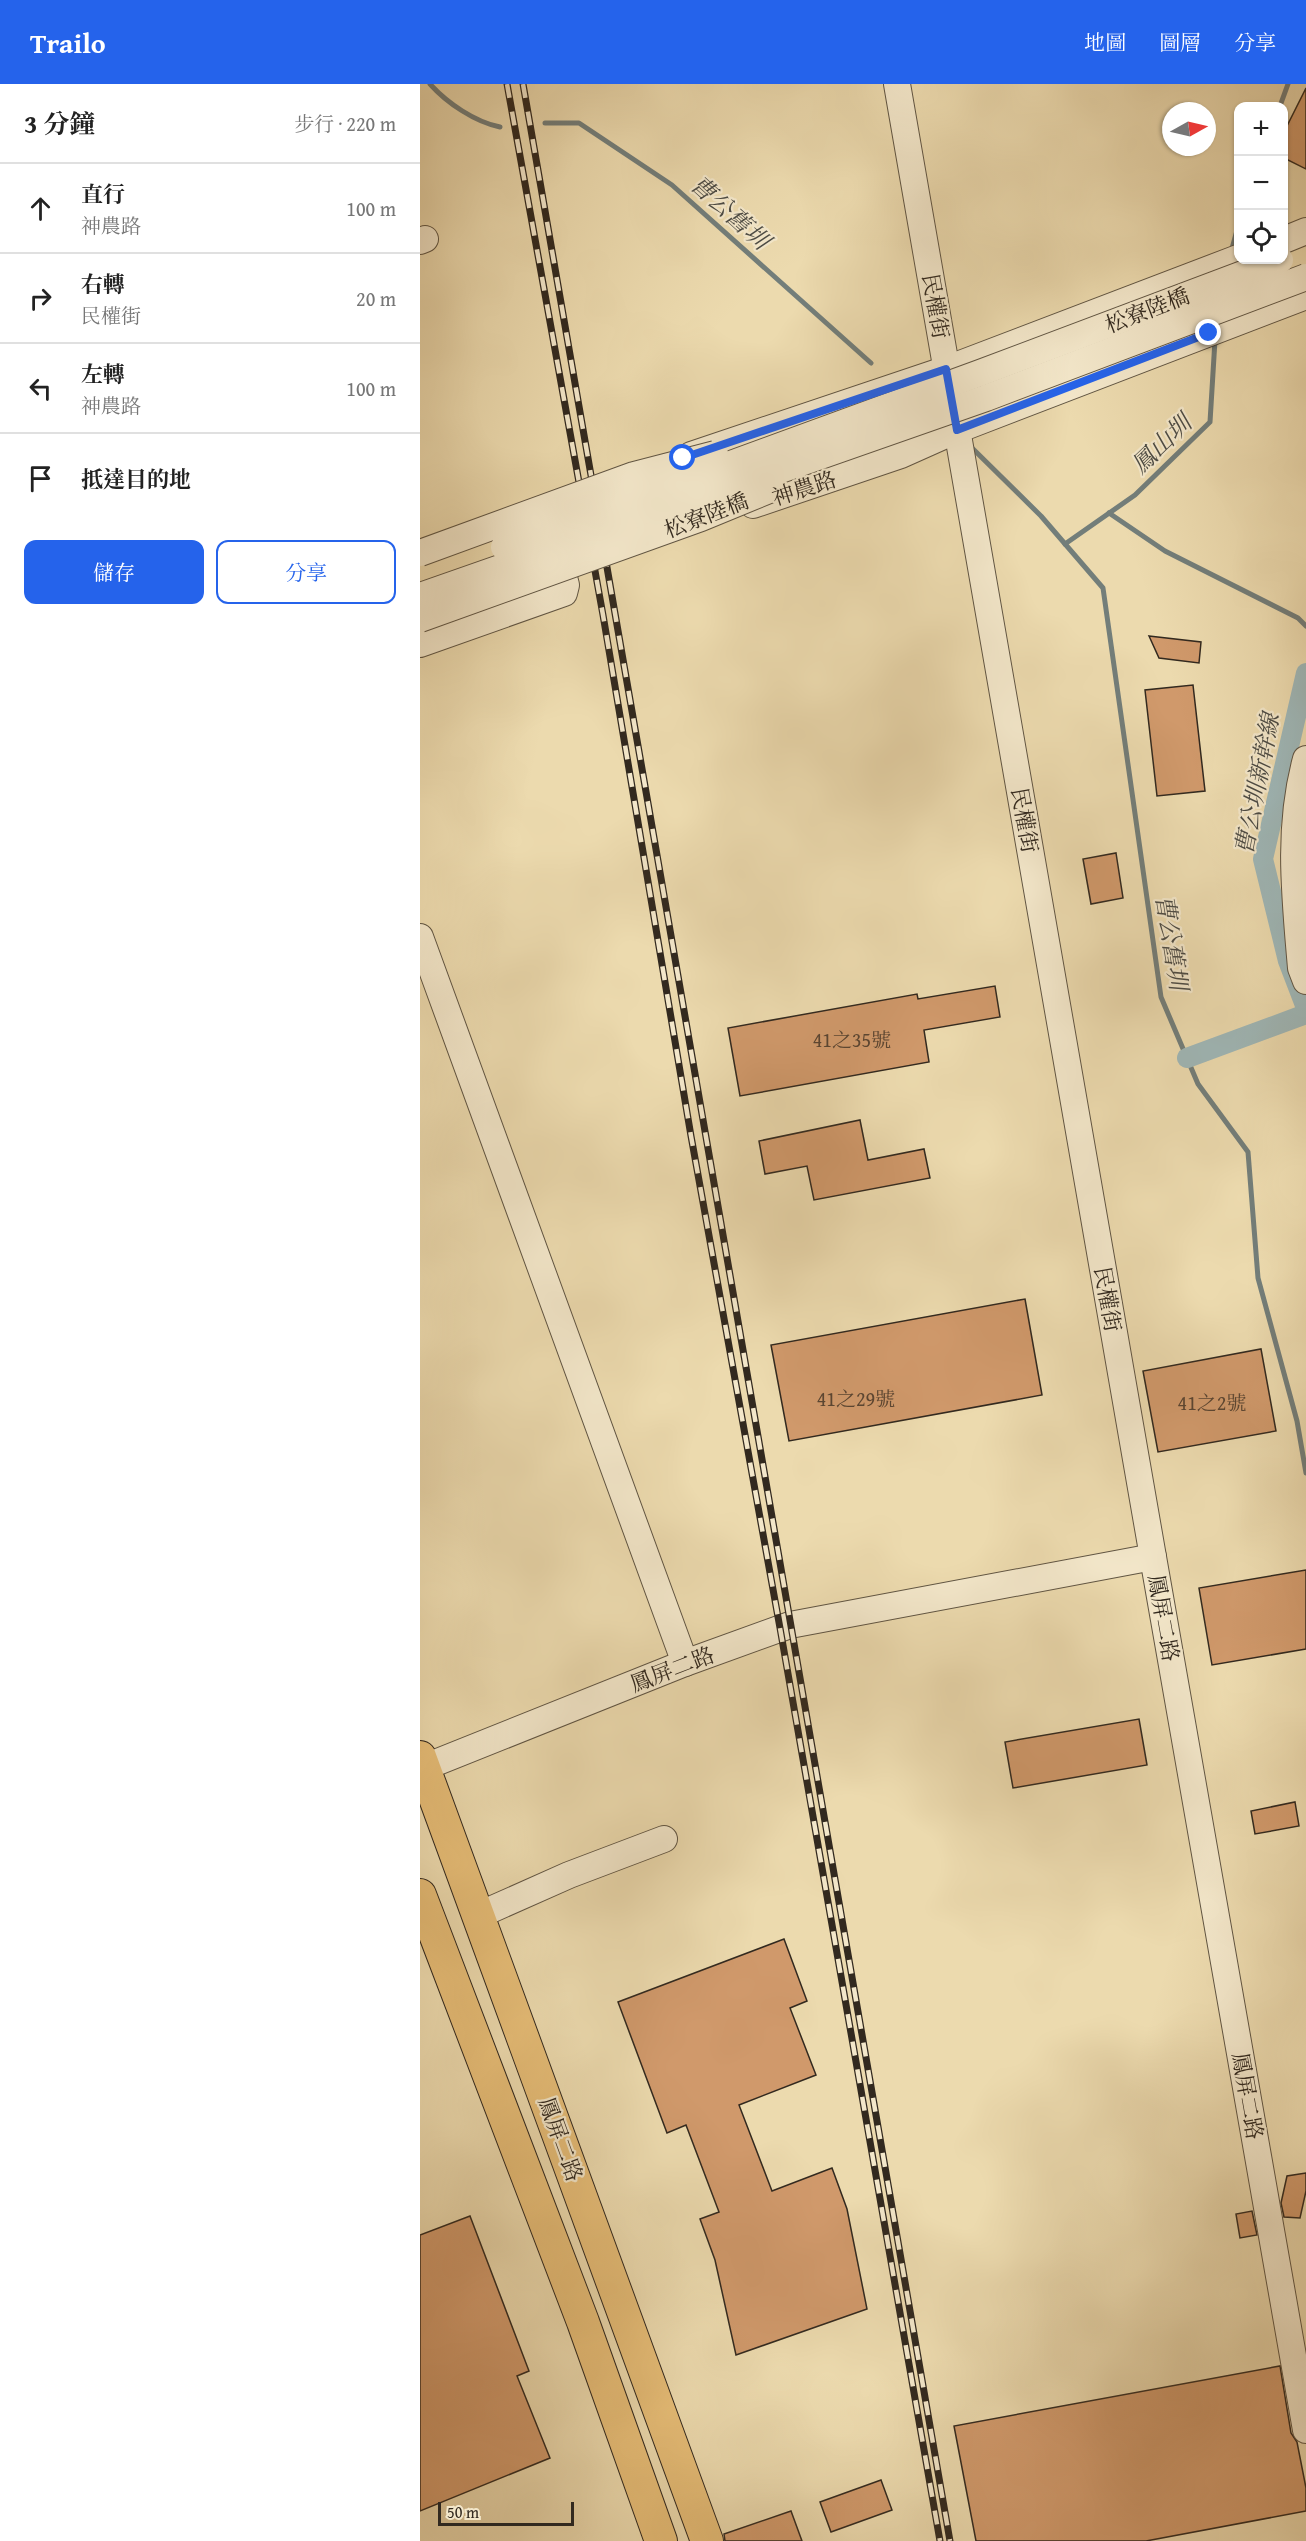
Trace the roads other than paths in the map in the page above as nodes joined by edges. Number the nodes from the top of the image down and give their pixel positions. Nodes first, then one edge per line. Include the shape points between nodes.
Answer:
1 (897, 84) edge
2 (1306, 231) edge
3 (1288, 238) edge
4 (1306, 250) edge
5 (1288, 257) edge
6 (1232, 260) edge
7 (1269, 264) edge
8 (1306, 277) edge
9 (1306, 296) edge
10 (946, 369) junction
11 (980, 373) junction
12 (986, 398) junction
13 (957, 430) junction
14 (420, 543) edge
15 (420, 554) edge
16 (420, 578) edge
17 (420, 596) edge
18 (420, 619) edge
19 (420, 644) edge
20 (1306, 759) edge
21 (420, 937) edge
22 (1306, 981) edge
23 (1153, 1557) junction
24 (686, 1664) junction
25 (421, 1764) edge
26 (664, 1839) dead end
27 (420, 1895) edge
28 (479, 1915) junction
29 (623, 2307) junction
30 (583, 2322) junction
31 (1306, 2430) edge
32 (661, 2541) edge
33 (707, 2541) edge

1 - 10 street, 民權街
2 - 3 street
4 - 5 street, 松寮陸橋
6 - 10 street, 神農路
7 - 11 street, 松寮陸橋, bridge
8 - 12 street, 松寮陸橋, bridge
9 - 13 street, 神農路
10 - 13 street, 民權街
10 - 13 street, 神農路 via 683,458 672,472 671,495 676,514 694,524 901,455
11 - 15 street, 松寮陸橋, bridge via 723,452 634,475
11 - 16 street, 松寮陸橋, bridge
12 - 17 street, 松寮陸橋, bridge
12 - 18 street, 松寮陸橋, bridge via 701,518
13 - 23 street, 民權街
14 - 19 street via 532,501 548,516 566,585 564,593
20 - 22 street via 1299,786 1292,873 1301,968
21 - 24 street
23 - 24 street, 鳳屏二路 via 790,1625
23 - 31 street, 鳳屏二路
24 - 25 street, 鳳屏二路
25 - 28 main road, 鳳屏二路
26 - 28 street via 568,1875
27 - 30 main road, 鳳屏二路
28 - 29 main road, 鳳屏二路
29 - 30 main road
29 - 33 main road, 鳳屏二路
30 - 32 main road, 鳳屏二路

